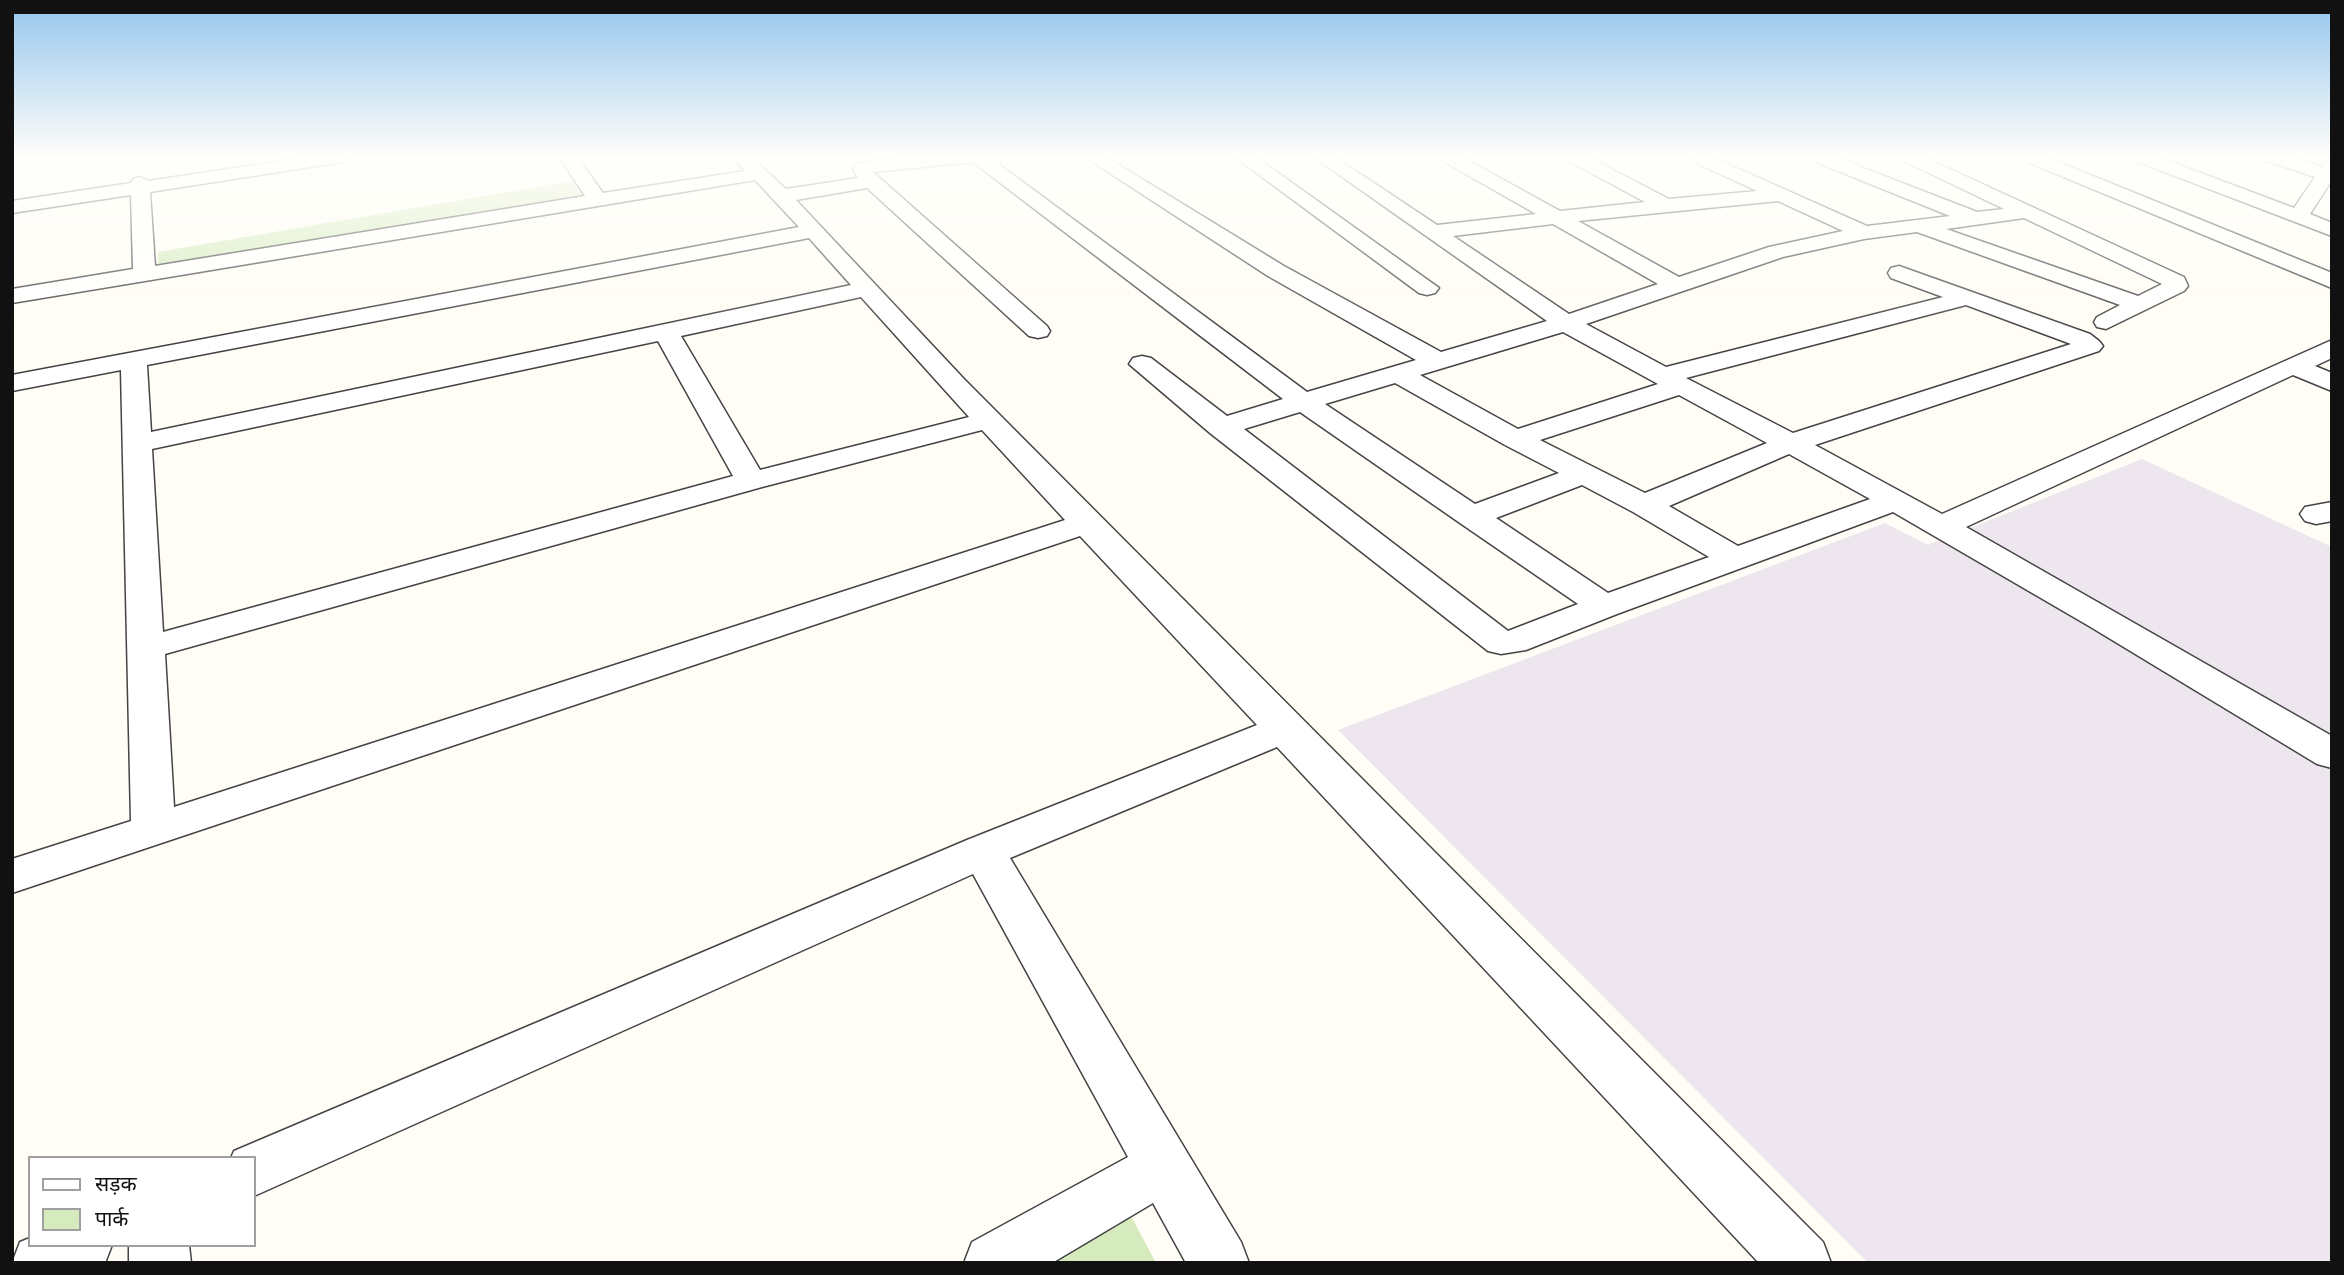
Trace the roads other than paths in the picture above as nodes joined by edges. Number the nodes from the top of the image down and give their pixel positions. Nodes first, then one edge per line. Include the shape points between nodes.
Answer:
1 (145, 216) edge
2 (491, 216) edge
3 (799, 216) edge
4 (910, 216) edge
5 (1057, 216) edge
6 (1189, 216) edge
7 (1327, 216) edge
8 (1412, 216) edge
9 (1551, 216) edge
10 (1575, 216) edge
11 (1828, 216) edge
12 (1968, 216) edge
13 (1986, 216) edge
14 (2037, 216) edge
15 (2172, 216) edge
16 (2300, 216) edge
17 (1972, 218) junction
18 (1555, 219) junction
19 (1918, 226) junction
20 (2332, 230) edge
21 (813, 231) junction
22 (1435, 232) junction
23 (1864, 233) junction
24 (2332, 236) edge
25 (2233, 242) junction
26 (144, 274) junction
27 (1899, 274) dead end
28 (2332, 281) edge
29 (1678, 286) junction
30 (1427, 288) dead end
31 (867, 289) junction
32 (12, 296) edge
33 (1966, 298) junction
34 (2138, 304) junction
35 (2106, 322) dead end
36 (1566, 323) junction
37 (1038, 331) dead end
38 (666, 332) junction
39 (2332, 348) edge
40 (134, 360) junction
41 (1437, 361) junction
42 (1142, 364) dead end
43 (2294, 366) junction
44 (1397, 373) junction
45 (1672, 381) junction
46 (12, 383) edge
47 (2332, 383) edge
48 (1302, 401) junction
49 (989, 420) junction
50 (1220, 427) junction
51 (1515, 439) junction
52 (139, 443) junction
53 (1791, 443) junction
54 (1585, 474) junction
55 (751, 481) junction
56 (1894, 501) junction
57 (1644, 505) junction
58 (1471, 516) junction
59 (1088, 523) junction
60 (1940, 527) junction
61 (1735, 558) junction
62 (1604, 606) junction
63 (146, 648) junction
64 (1286, 728) junction
65 (2332, 754) edge
66 (153, 828) junction
67 (983, 851) junction
68 (12, 876) edge
69 (1163, 1167) junction
70 (256, 1169) edge
71 (78, 1247) edge
72 (42, 1263) edge
73 (994, 1263) edge
74 (1219, 1263) edge
75 (1801, 1263) edge

1 - 26 street via 150,248
2 - 26 street
3 - 21 street
4 - 37 street
5 - 48 street
6 - 41 street
7 - 30 street
8 - 22 street
9 - 18 street
10 - 18 street
11 - 23 street
12 - 17 street
13 - 17 street
14 - 34 street via 2176,282
15 - 25 street
16 - 20 street
17 - 19 street
18 - 22 street
18 - 29 street
19 - 23 street
19 - 34 street
21 - 31 street
21 - 40 street
22 - 36 street
23 - 29 street via 1777,252
24 - 25 street
25 - 28 street
26 - 32 street
27 - 33 street
29 - 36 street
31 - 38 street
31 - 49 street
33 - 45 street
33 - 53 street via 2090,346
34 - 35 street
36 - 41 street
36 - 45 street
38 - 52 street
38 - 55 street
39 - 43 street
40 - 46 street
40 - 52 street
41 - 44 street
42 - 50 street
43 - 47 street
43 - 60 street
44 - 48 street
44 - 51 street
45 - 51 street
45 - 53 street
48 - 50 street
48 - 58 street
49 - 55 street
49 - 59 street
50 - 62 street via 1501,643
51 - 54 street
52 - 63 street
53 - 56 street
53 - 57 street
54 - 57 street
54 - 58 street
55 - 63 street
56 - 60 street
56 - 61 street
57 - 61 street
58 - 62 street
59 - 64 street
59 - 66 street
60 - 65 street
61 - 62 street
63 - 66 street
64 - 67 street
64 - 75 street
66 - 68 street
67 - 69 street
67 - 70 street
69 - 73 street
69 - 74 street
71 - 72 street

